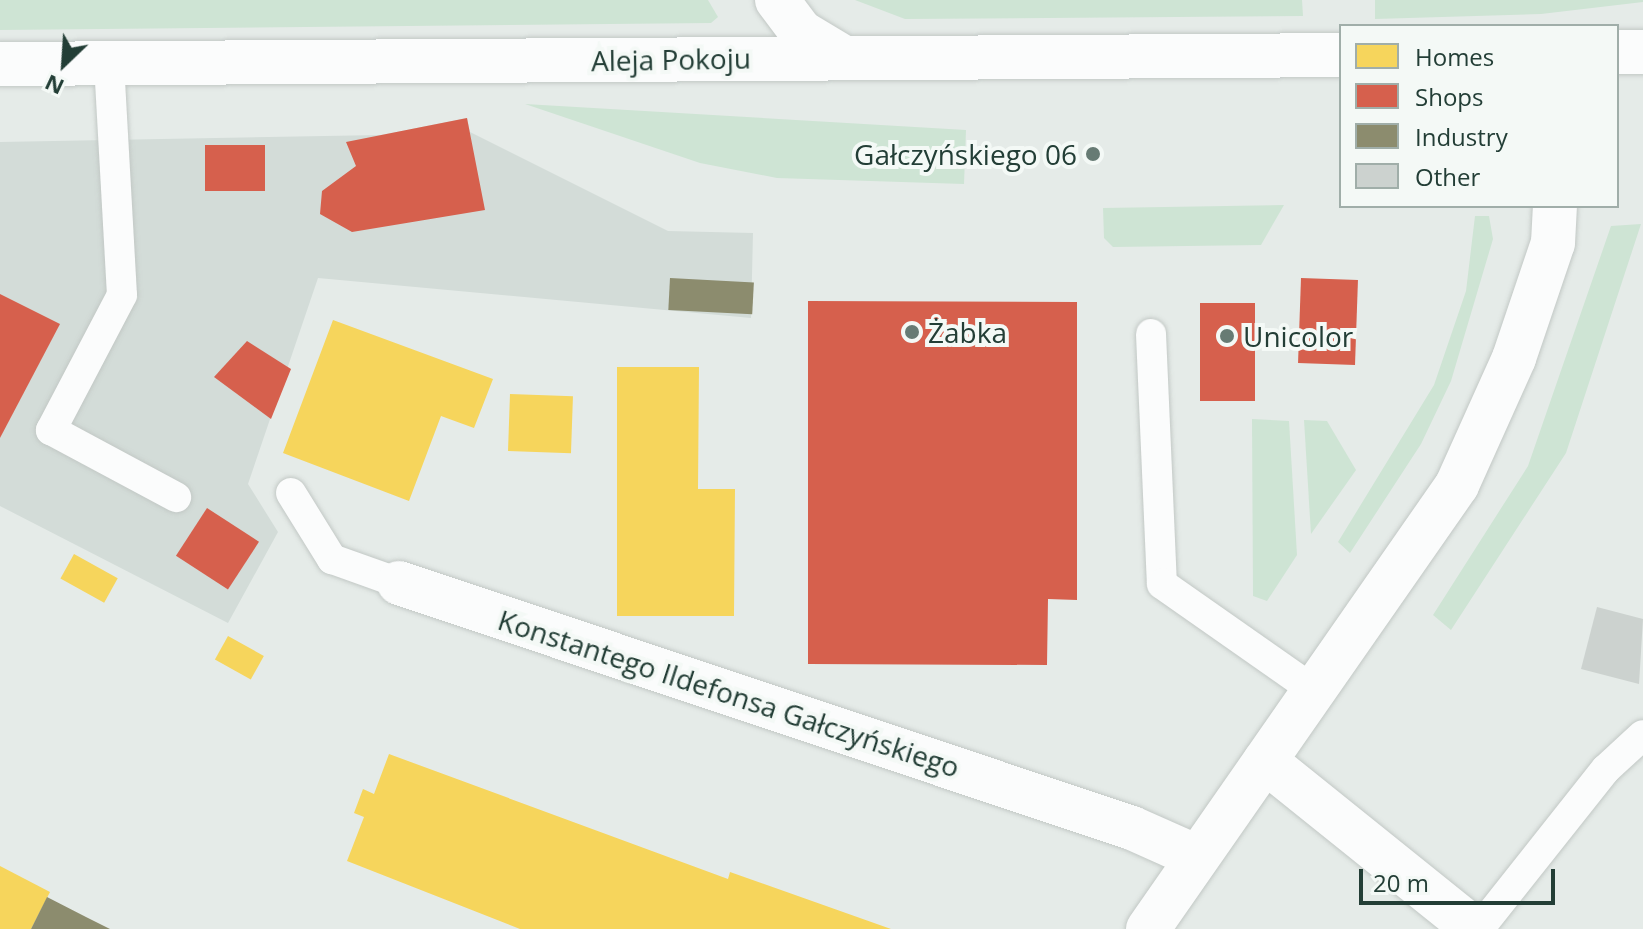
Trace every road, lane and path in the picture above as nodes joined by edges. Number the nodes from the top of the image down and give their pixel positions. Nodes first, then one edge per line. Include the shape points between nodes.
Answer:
1 (777, 0) edge
2 (1619, 52) edge
3 (1643, 52) edge
4 (1339, 55) edge
5 (843, 57) junction
6 (109, 63) junction
7 (0, 64) edge
8 (1555, 208) edge
9 (1151, 334) dead end
10 (291, 493) dead end
11 (176, 497) dead end
12 (399, 583) joint
13 (1315, 691) junction
14 (1643, 735) edge
15 (1265, 761) junction
16 (1197, 857) junction
17 (1148, 929) edge
18 (1476, 929) edge

1 - 5 street via 801,32
2 - 3 street
4 - 5 street, Aleja Pokoju
5 - 6 street, Aleja Pokoju
6 - 7 street, Aleja Pokoju
6 - 11 lane via 122,295 51,430
8 - 13 street via 1553,243 1487,425 1421,543
9 - 13 lane via 1162,584
10 - 12 lane, Konstantego Ildefonsa Gałczyńskiego via 332,559
12 - 16 street, Konstantego Ildefonsa Gałczyńskiego via 1132,828
13 - 15 street
14 - 18 lane via 1606,769
15 - 16 street
15 - 18 street
16 - 17 street

